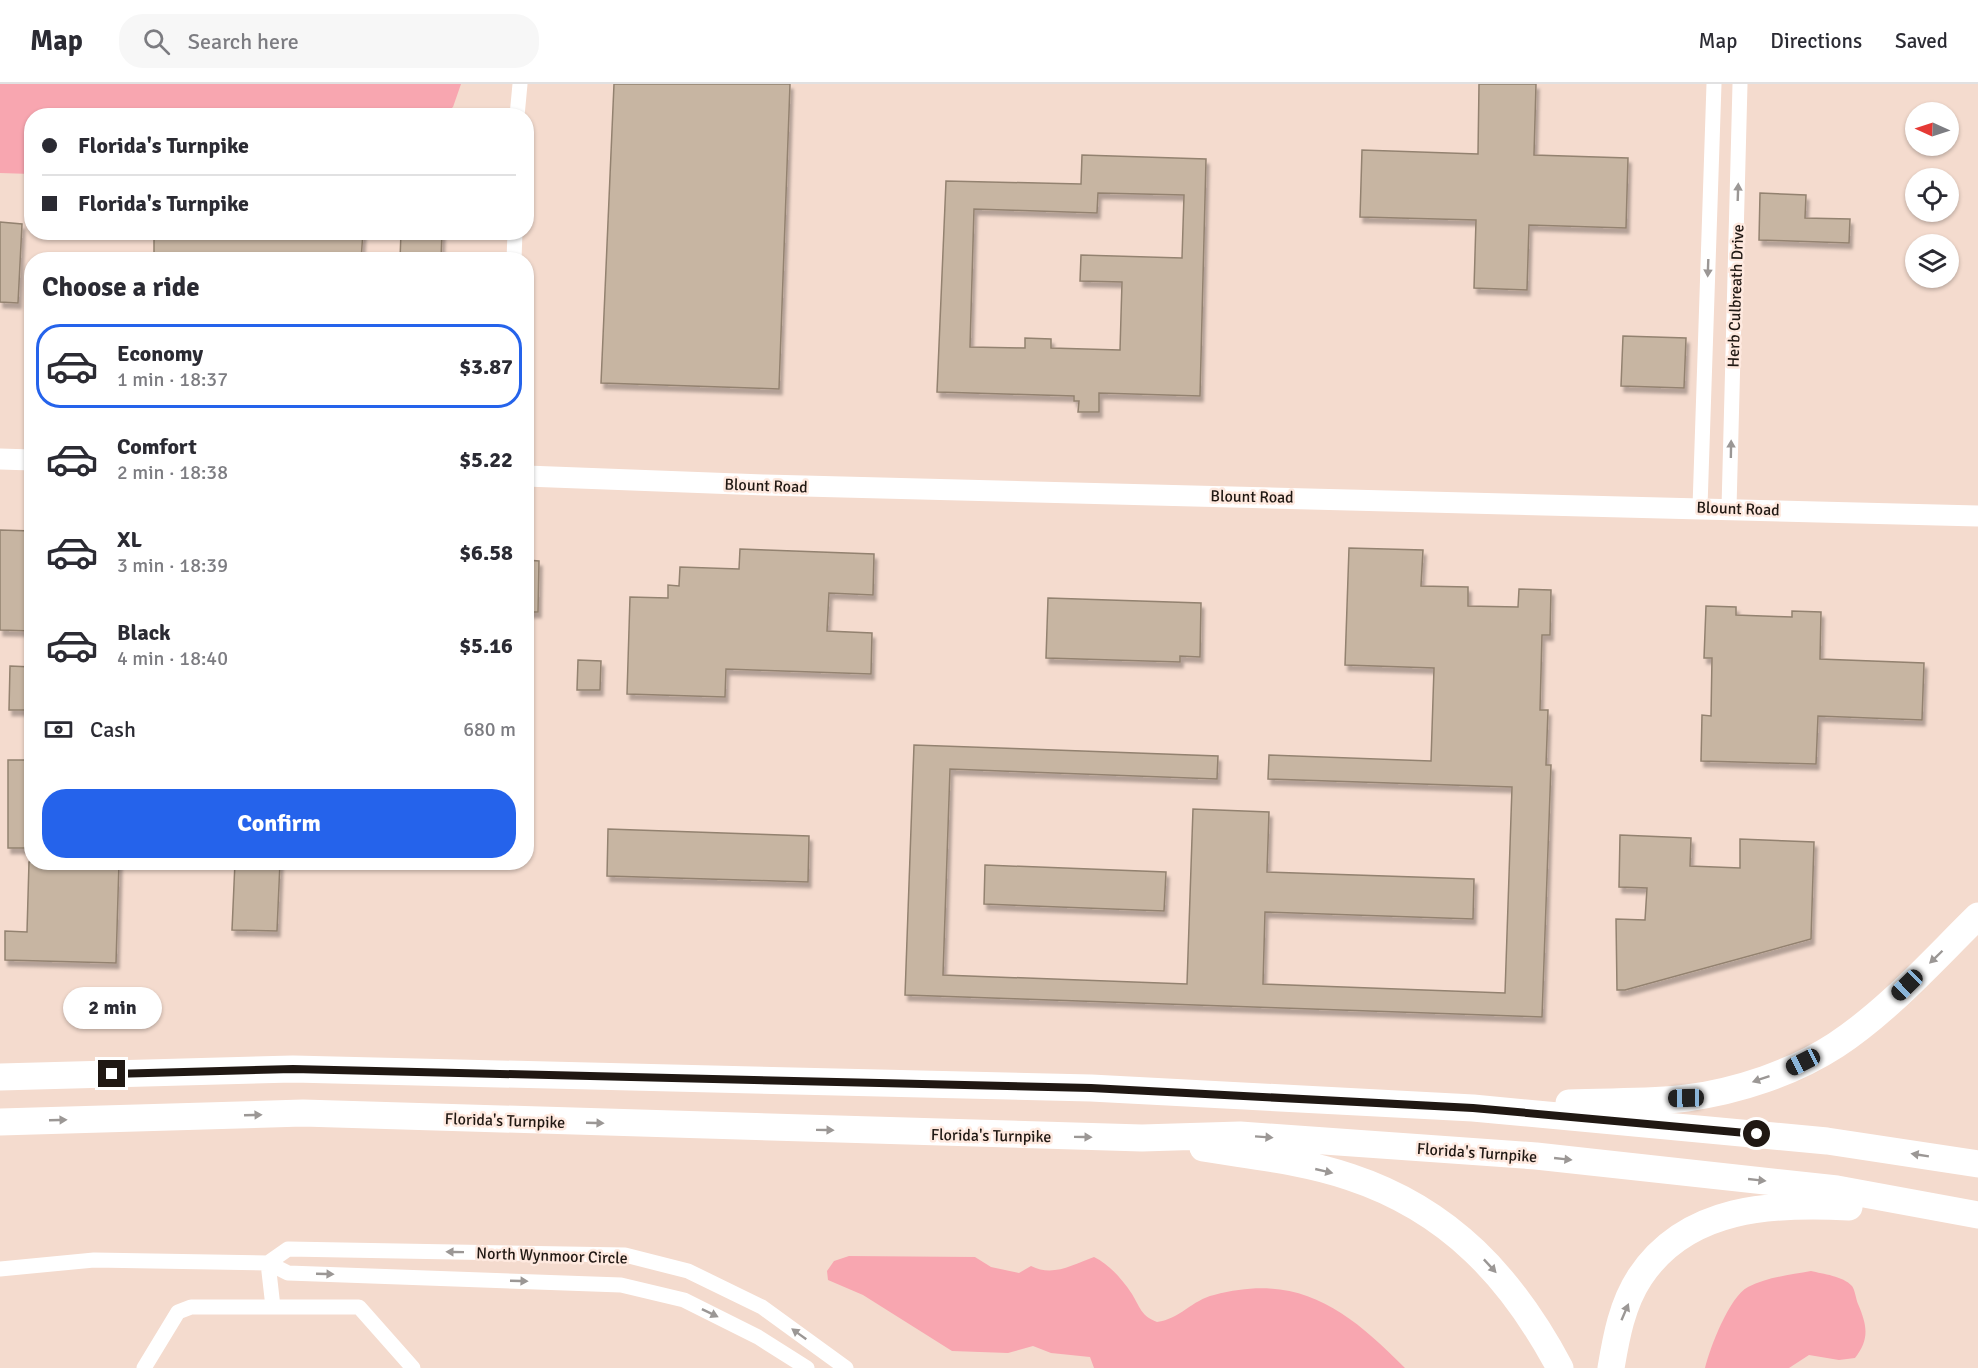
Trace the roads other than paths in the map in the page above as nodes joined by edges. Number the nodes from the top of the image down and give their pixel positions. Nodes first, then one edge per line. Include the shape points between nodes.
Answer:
1 (520, 84) edge
2 (1714, 84) edge
3 (1740, 84) edge
4 (518, 108) edge
5 (0, 459) edge
6 (24, 460) edge
7 (534, 476) edge
8 (1700, 507) junction
9 (1729, 508) junction
10 (1978, 516) edge
11 (1978, 916) edge
12 (0, 1077) edge
13 (1473, 1108) junction
14 (0, 1122) edge
15 (1142, 1138) junction
16 (1978, 1164) edge
17 (1938, 1208) junction
18 (1978, 1215) edge
19 (268, 1263) junction
20 (0, 1269) edge
21 (273, 1307) junction
22 (144, 1368) edge
23 (412, 1368) edge
24 (807, 1368) edge
25 (846, 1368) edge
26 (1560, 1368) edge
27 (1611, 1368) edge

1 - 4 street
2 -> 8 street, Herb Culbreath Drive
9 -> 3 street, Herb Culbreath Drive
5 - 6 street
7 - 8 street, Blount Road
8 - 9 street, Blount Road
9 - 10 street, Blount Road
11 -> 13 highway via 1875,1016 1836,1045 1786,1071 1737,1088 1686,1098
12 - 13 highway via 293,1069 586,1074 1091,1088
16 -> 13 highway via 1827,1141
14 -> 15 highway, Florida's Turnpike via 303,1113
15 -> 17 highway, Florida's Turnpike via 1240,1135 1536,1156 1837,1189
15 -> 26 highway via 1350,1177 1417,1205 1471,1245 1514,1292
17 - 18 highway, Florida's Turnpike
27 -> 17 highway via 1618,1326 1640,1277 1672,1241 1709,1221 1753,1208 1801,1204
19 - 20 street, North Wynmoor Circle via 94,1260
19 - 21 street
19 -> 24 street, North Wynmoor Circle via 288,1273 621,1285 684,1300 758,1337
25 -> 19 street, North Wynmoor Circle via 762,1307 688,1271 626,1255 288,1249
21 - 22 street via 191,1306 178,1312
21 - 23 street via 359,1307

